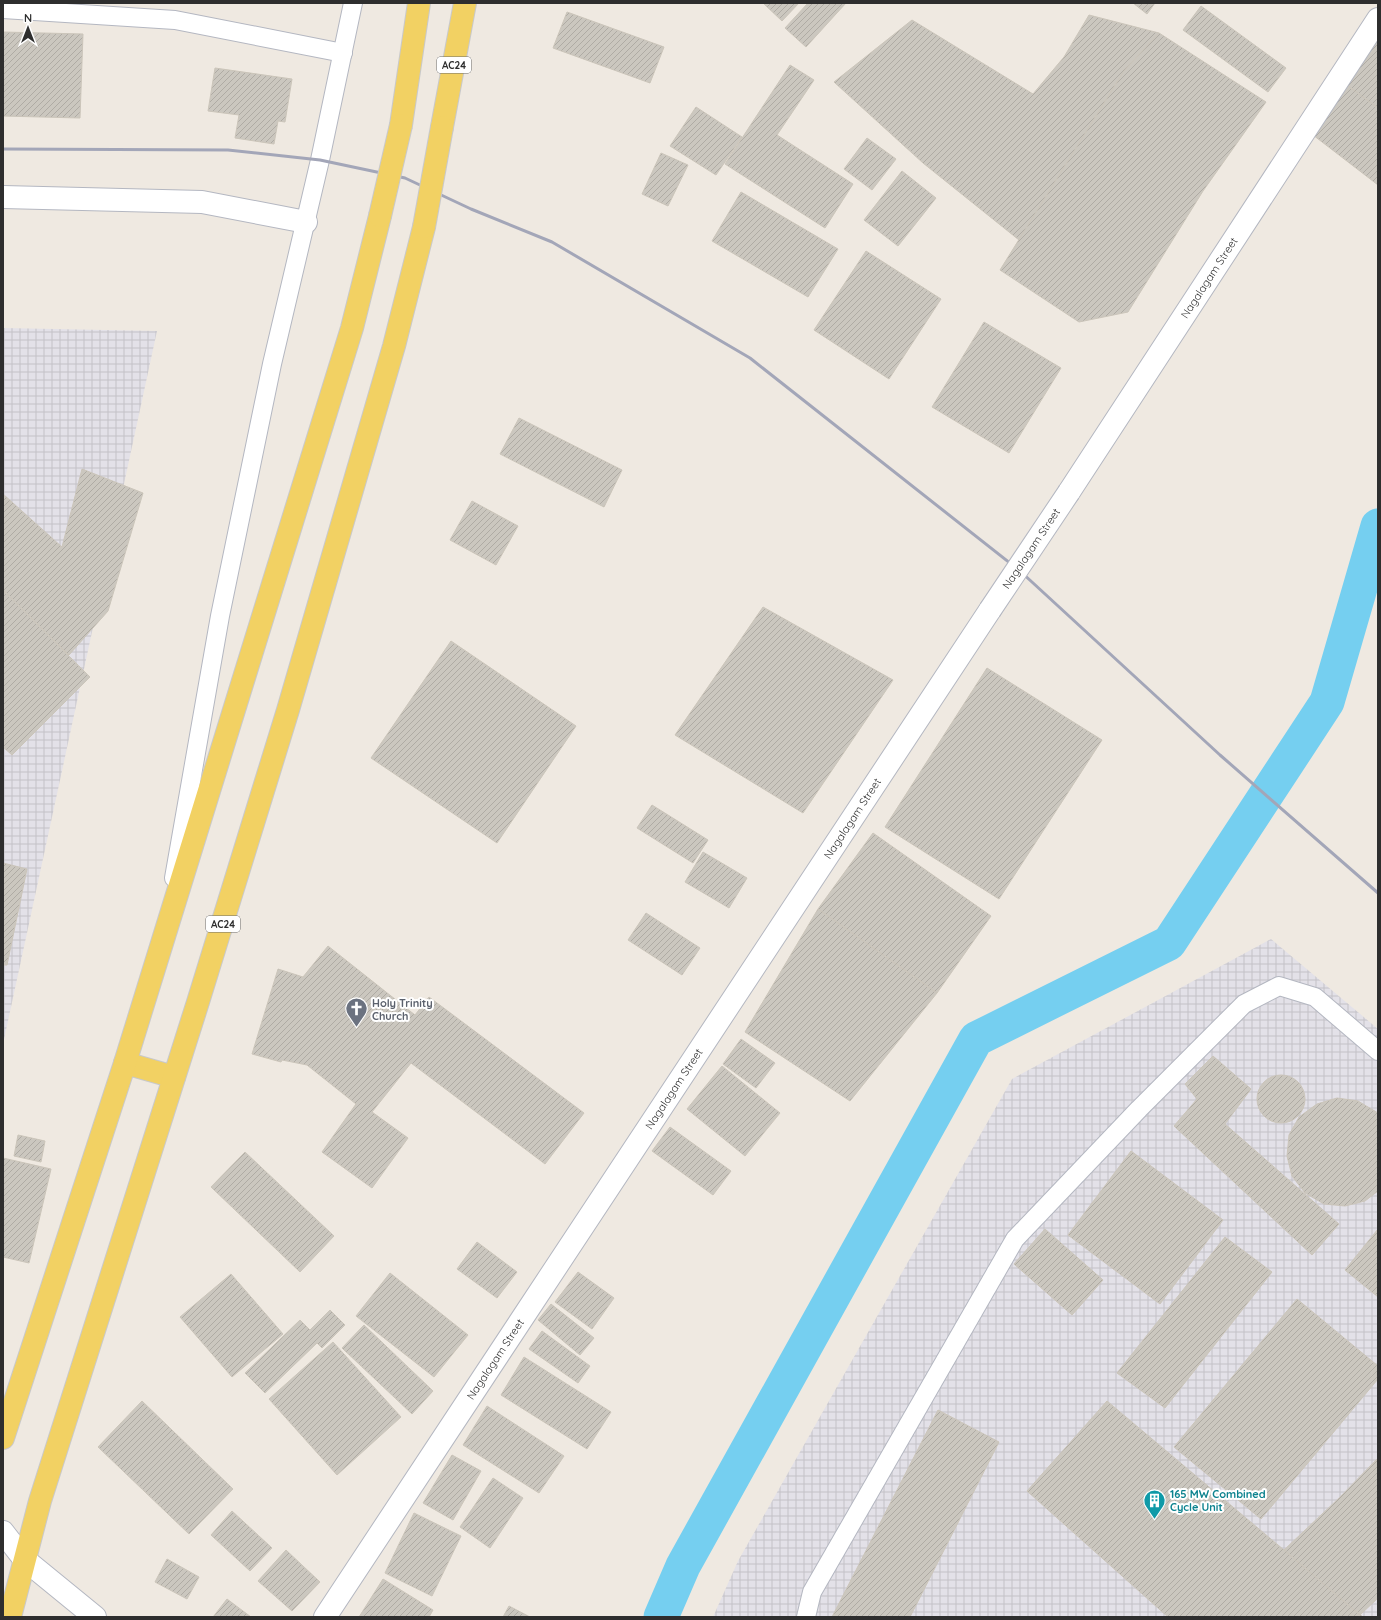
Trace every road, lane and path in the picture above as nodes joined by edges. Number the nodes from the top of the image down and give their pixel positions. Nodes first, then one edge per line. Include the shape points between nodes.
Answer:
1 (419, 3) edge
2 (465, 3) edge
3 (347, 6) edge
4 (3, 9) edge
5 (1378, 19) edge
6 (343, 53) junction
7 (3, 197) edge
8 (306, 222) junction
9 (166, 930) junction
10 (1378, 1051) edge
11 (124, 1063) junction
12 (174, 1077) junction
13 (3, 1438) edge
14 (3, 1532) edge
15 (24, 1559) junction
16 (10, 1617) edge
17 (95, 1617) edge
18 (325, 1617) edge
19 (806, 1617) edge

1 - 9 main road, bridge via 401,125 352,328
2 - 12 main road, AC24, bridge via 424,227 394,346 288,710
3 - 6 lane
4 - 6 lane via 175,20
5 - 18 street, Nagalagam Street, bridge via 1069,492
6 - 8 lane
7 - 8 street via 202,202
8 - 9 lane via 272,364 220,616 188,790
9 - 11 main road
10 - 19 lane via 1315,997 1279,986 1244,1004 1015,1239 812,1592
11 - 12 main road
11 - 13 main road
12 - 15 main road, AC24
14 - 15 street
15 - 16 main road, AC24
15 - 17 street

